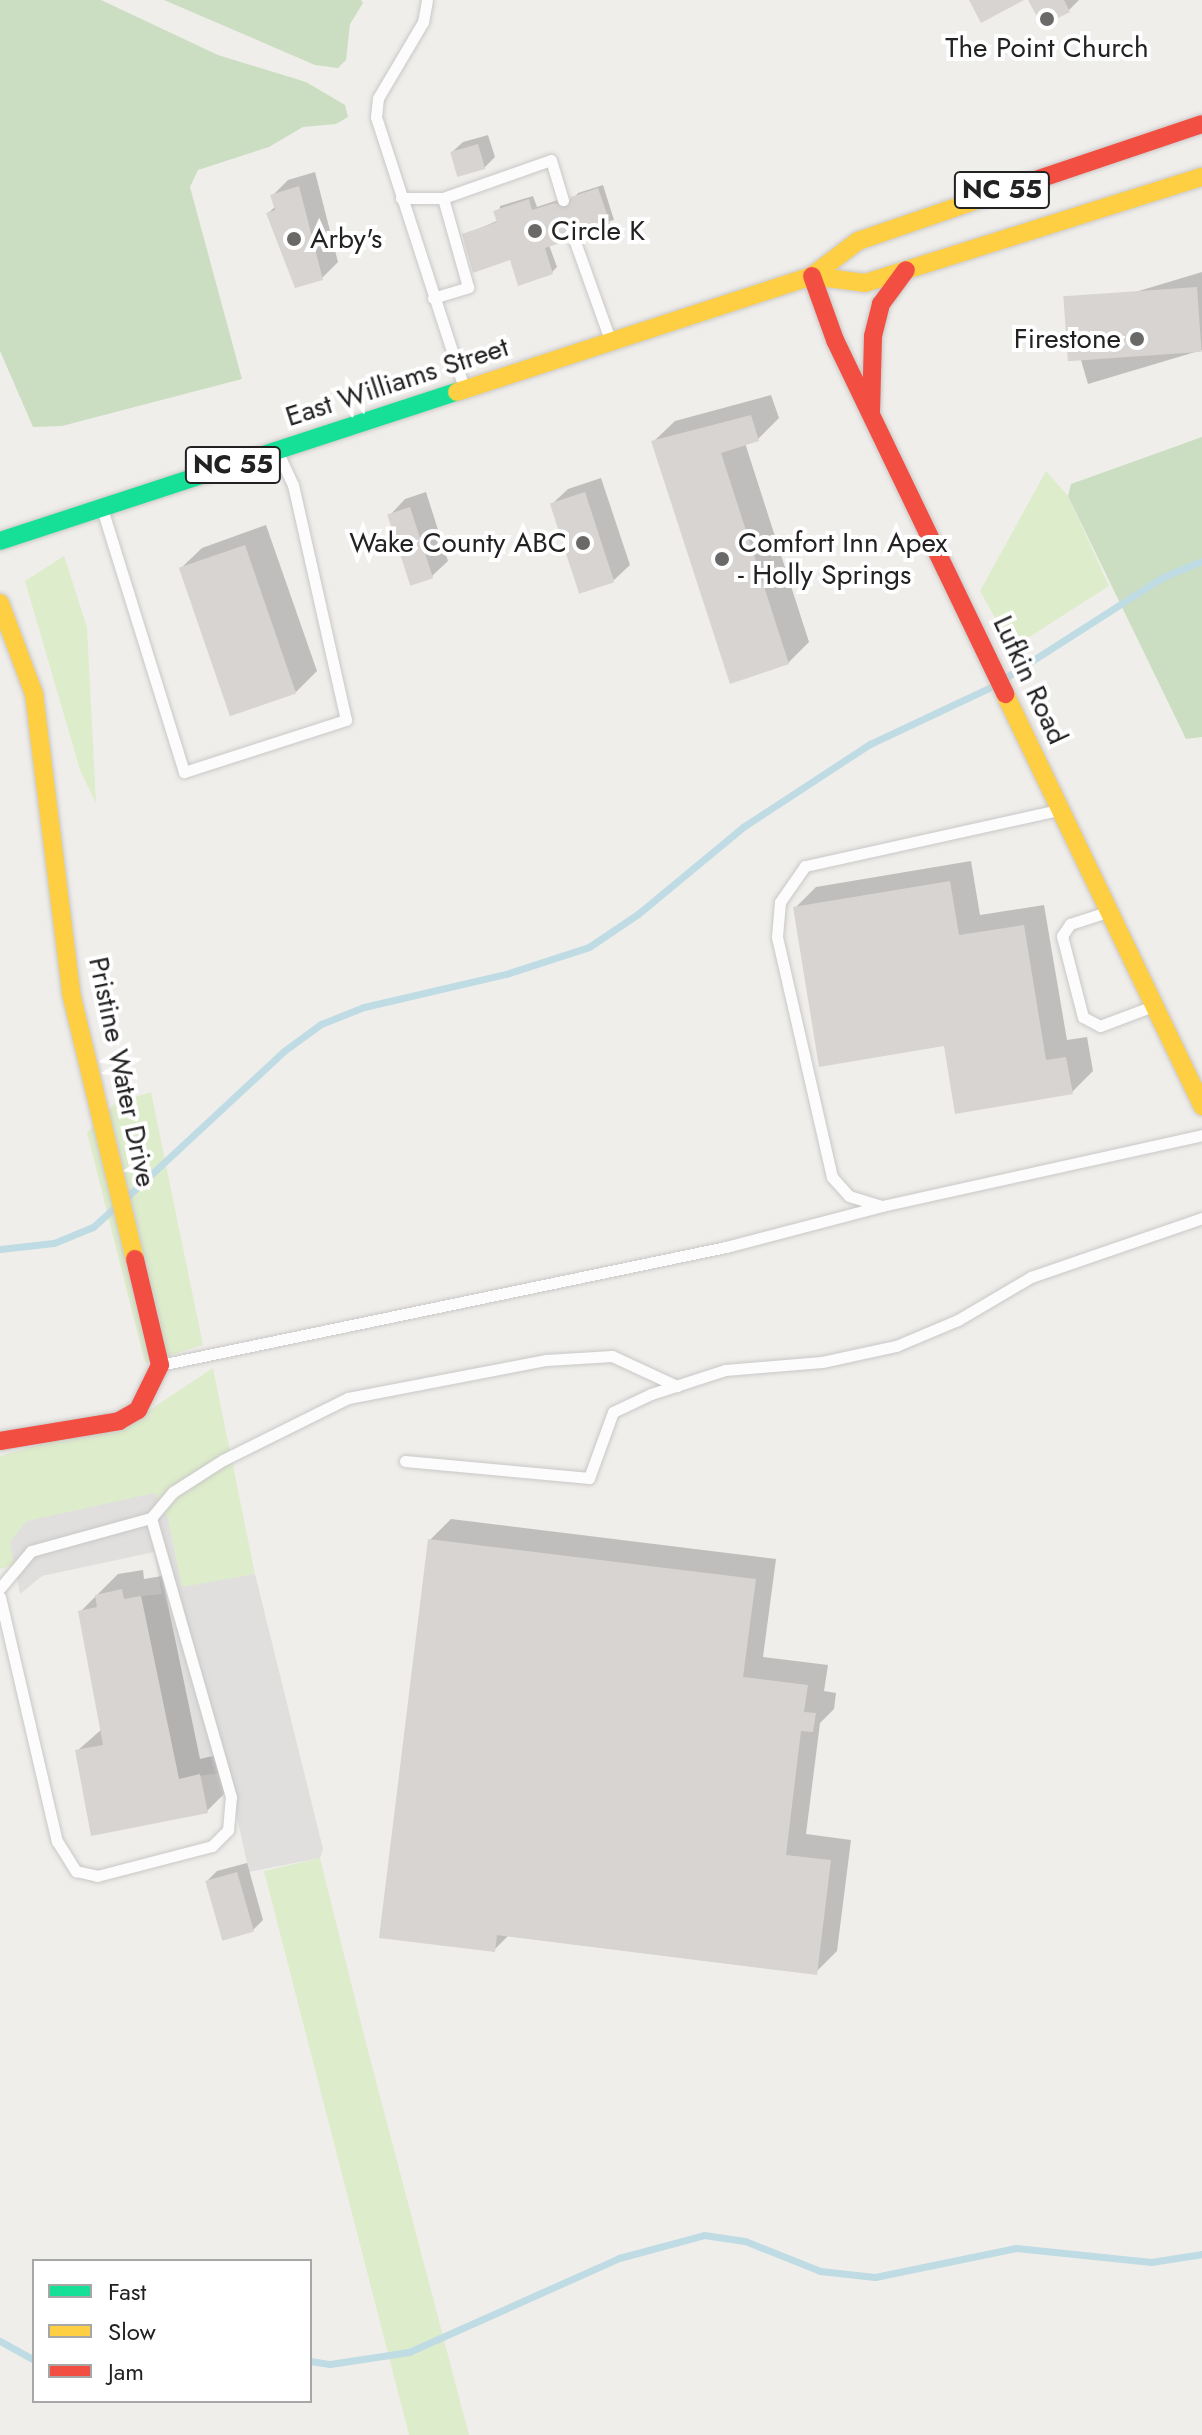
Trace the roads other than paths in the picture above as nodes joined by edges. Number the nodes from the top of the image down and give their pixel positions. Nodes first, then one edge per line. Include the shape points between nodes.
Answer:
1 (427, 0) edge
2 (1202, 124) edge
3 (1202, 177) edge
4 (401, 198) junction
5 (443, 198) junction
6 (563, 200) dead end
7 (574, 239) dead end
8 (906, 270) junction
9 (812, 276) junction
10 (433, 298) junction
11 (611, 341) junction
12 (465, 389) junction
13 (871, 413) junction
14 (277, 451) junction
15 (101, 508) junction
16 (0, 541) edge
17 (0, 603) edge
18 (1059, 810) junction
19 (1108, 912) junction
20 (1153, 1006) junction
21 (1202, 1106) edge
22 (1202, 1135) edge
23 (882, 1206) junction
24 (1202, 1218) edge
25 (160, 1365) junction
26 (677, 1386) junction
27 (0, 1441) edge
28 (405, 1461) dead end
29 (151, 1518) junction
30 (0, 1588) edge
31 (0, 1597) edge

1 - 4 lane via 423,22 378,98 376,117
2 - 9 main road, East Williams Street / NC 55 via 858,241
3 - 8 main road, East Williams Street / NC 55
4 - 5 lane
4 - 10 lane
5 - 6 lane via 551,160
5 - 10 lane via 468,287
7 - 11 lane
8 - 9 main road, East Williams Street / NC 55 via 865,283
8 - 13 main road via 881,304 873,336
9 - 11 main road, East Williams Street / NC 55
9 - 13 main road, Lufkin Road
10 - 12 lane
11 - 12 main road, East Williams Street / NC 55
12 - 14 main road, East Williams Street / NC 55
13 - 18 main road, Lufkin Road
14 - 15 main road, East Williams Street / NC 55
14 - 15 lane via 293,485 346,720 184,772
15 - 16 main road, East Williams Street / NC 55
17 - 25 main road, Pristine Water Drive via 34,694 71,993
18 - 19 main road, Lufkin Road
18 - 23 lane via 805,866 780,902 777,937 832,1177 849,1196
19 - 20 main road, Lufkin Road
19 - 20 lane via 1070,924 1062,936 1083,1017 1100,1026
20 - 21 main road, Lufkin Road
22 - 23 lane
23 - 25 lane via 726,1247
24 - 26 lane via 1031,1277 958,1320 896,1346 822,1362 725,1370
25 - 27 main road via 138,1410 119,1421
26 - 28 lane via 613,1412 589,1478
26 - 29 lane via 612,1356 546,1360 363,1394 304,1416 223,1460 173,1492
29 - 30 lane via 31,1551
29 - 31 lane via 231,1797 228,1830 212,1846 97,1876 76,1871 57,1841

